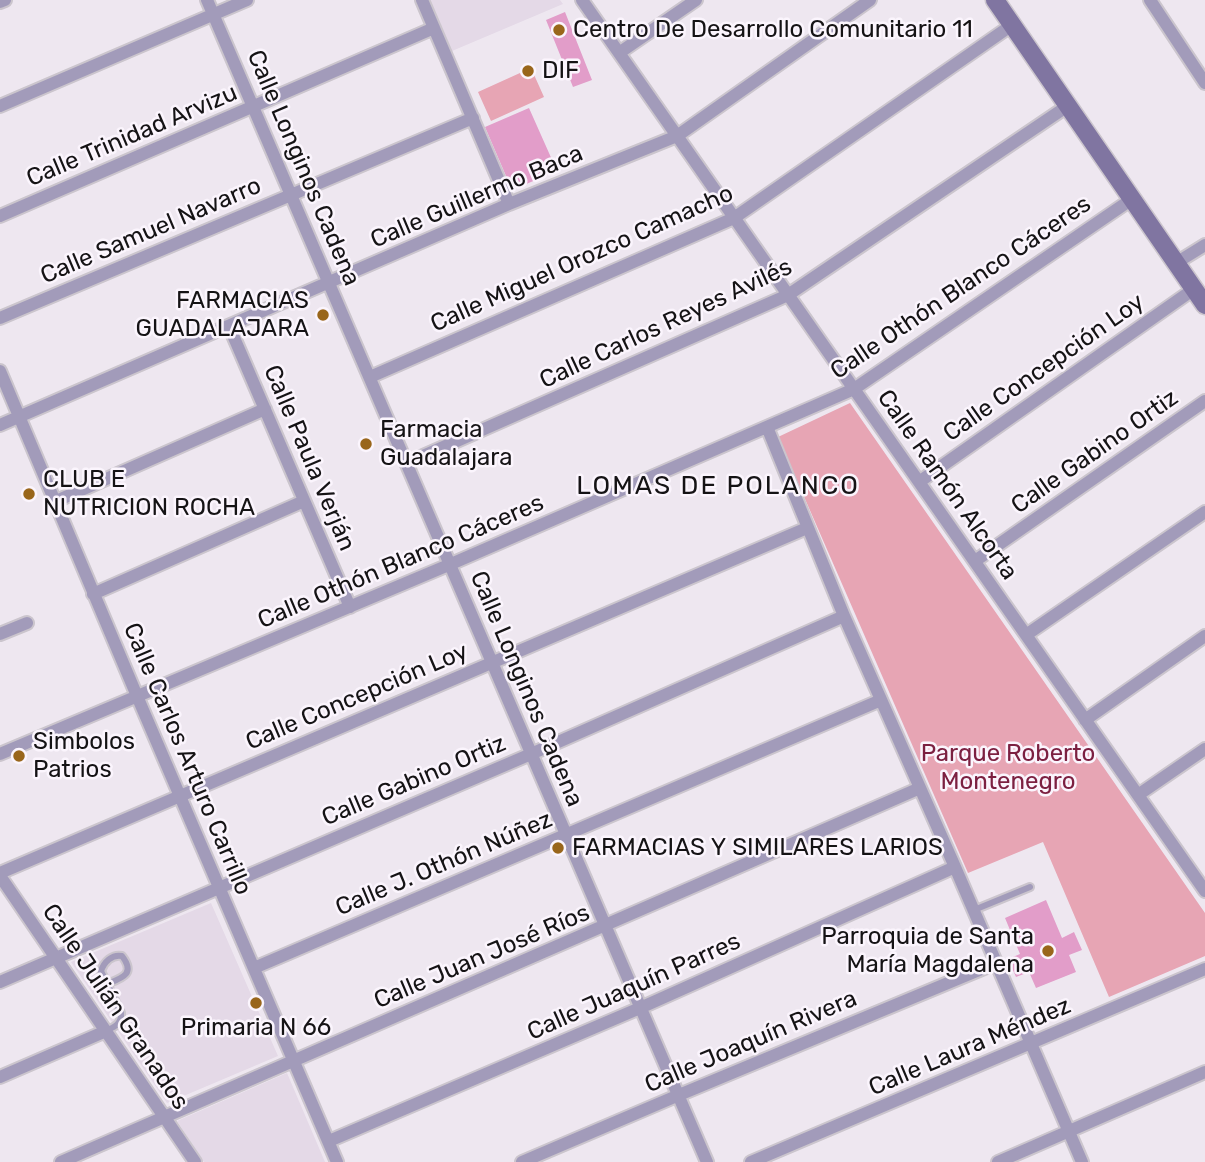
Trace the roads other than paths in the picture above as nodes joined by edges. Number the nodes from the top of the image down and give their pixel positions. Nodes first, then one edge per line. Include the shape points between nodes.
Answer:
1 (5, 0) edge
2 (207, 0) edge
3 (247, 0) edge
4 (422, 0) edge
5 (582, 0) edge
6 (696, 0) edge
7 (870, 0) edge
8 (995, 0) edge
9 (1150, 0) edge
10 (0, 2) edge
11 (214, 14) junction
12 (1012, 24) junction
13 (434, 28) junction
14 (620, 53) junction
15 (1205, 83) edge
16 (1069, 105) junction
17 (0, 106) edge
18 (254, 107) junction
19 (472, 118) junction
20 (677, 136) junction
21 (291, 195) junction
22 (1132, 199) junction
23 (509, 204) junction
24 (0, 216) edge
25 (734, 218) junction
26 (1205, 245) edge
27 (1176, 263) junction
28 (329, 283) junction
29 (1194, 289) junction
30 (788, 295) junction
31 (1205, 305) edge
32 (0, 318) edge
33 (229, 326) junction
34 (0, 371) edge
35 (370, 377) junction
36 (854, 388) junction
37 (1205, 401) edge
38 (265, 409) junction
39 (19, 416) junction
40 (0, 425) edge
41 (767, 427) junction
42 (407, 463) junction
43 (919, 482) junction
44 (304, 501) junction
45 (54, 502) junction
46 (1205, 512) edge
47 (807, 528) junction
48 (975, 561) junction
49 (451, 564) junction
50 (93, 594) junction
51 (350, 607) junction
52 (844, 617) junction
53 (27, 623) dead end
54 (0, 634) edge
55 (1026, 635) junction
56 (1205, 636) edge
57 (491, 663) junction
58 (137, 696) junction
59 (881, 700) junction
60 (1085, 720) junction
61 (1205, 748) edge
62 (0, 754) edge
63 (531, 754) junction
64 (920, 788) junction
65 (181, 795) junction
66 (1138, 795) junction
67 (566, 835) junction
68 (955, 867) junction
69 (1200, 873) edge
70 (0, 875) edge
71 (220, 887) junction
72 (1030, 887) dead end
73 (1205, 891) edge
74 (974, 910) junction
75 (605, 926) junction
76 (56, 958) junction
77 (996, 963) junction
78 (254, 968) junction
79 (1205, 969) edge
80 (0, 982) edge
81 (107, 984) junction
82 (640, 1008) junction
83 (106, 1031) junction
84 (1030, 1044) junction
85 (294, 1061) junction
86 (1205, 1072) edge
87 (0, 1077) edge
88 (679, 1095) junction
89 (165, 1117) junction
90 (1069, 1131) junction
91 (329, 1142) junction
92 (61, 1162) edge
93 (195, 1162) edge
94 (337, 1162) edge
95 (522, 1162) edge
96 (707, 1162) edge
97 (751, 1162) edge
98 (998, 1162) edge
99 (1082, 1162) edge

1 - 10 street
2 - 11 street, Calle Longinos Cadena
3 - 11 street
4 - 13 street
5 - 14 street, Calle Ramón Alcorta
6 - 14 street
7 - 20 street, Calle Guillermo Baca
8 - 12 street
9 - 15 street
11 - 17 street
11 - 18 street, Calle Longinos Cadena
12 - 16 street
12 - 25 street, Calle Miguel Orozco Camacho
13 - 18 street, Calle Trinidad Arvizu
13 - 19 street
14 - 20 street, Calle Ramón Alcorta
16 - 22 street
16 - 30 street, Calle Carlos Reyes Avilés
18 - 21 street, Calle Longinos Cadena
18 - 24 street, Calle Trinidad Arvizu
19 - 21 street, Calle Samuel Navarro
19 - 23 street
20 - 23 street, Calle Guillermo Baca
20 - 25 street, Calle Ramón Alcorta
21 - 28 street, Calle Longinos Cadena
21 - 32 street, Calle Samuel Navarro
22 - 27 street
22 - 36 street, Calle Othón Blanco Cáceres
23 - 28 street, Calle Guillermo Baca
25 - 30 street, Calle Ramón Alcorta
25 - 35 street, Calle Miguel Orozco Camacho
26 - 27 street
27 - 29 street
28 - 33 street, Calle Guillermo Baca
28 - 35 street, Calle Longinos Cadena
29 - 31 street
29 - 43 street, Calle Concepción Loy
30 - 36 street, Calle Ramón Alcorta
30 - 42 street, Calle Carlos Reyes Avilés
33 - 38 street, Calle Paula Verján
33 - 39 street, Calle Guillermo Baca
34 - 39 street, Calle Carlos Arturo Carrillo
35 - 42 street, Calle Longinos Cadena
36 - 41 street, Calle Othón Blanco Cáceres
36 - 43 street, Calle Ramón Alcorta
37 - 48 street, Calle Gabino Ortiz
38 - 44 street, Calle Paula Verján
38 - 45 street
39 - 40 street, Calle Guillermo Baca
39 - 45 street, Calle Carlos Arturo Carrillo
41 - 47 street
41 - 49 street, Calle Othón Blanco Cáceres
42 - 49 street, Calle Longinos Cadena
43 - 48 street, Calle Ramón Alcorta
44 - 50 street
44 - 51 street, Calle Paula Verján
45 - 50 street, Calle Carlos Arturo Carrillo
46 - 55 street
47 - 52 street
47 - 57 street, Calle Concepción Loy
48 - 55 street, Calle Ramón Alcorta
49 - 51 street, Calle Othón Blanco Cáceres
49 - 57 street, Calle Longinos Cadena
50 - 58 street, Calle Carlos Arturo Carrillo
51 - 58 street, Calle Othón Blanco Cáceres
52 - 59 street
52 - 63 street, Calle Gabino Ortiz
53 - 54 street
55 - 60 street, Calle Ramón Alcorta
56 - 60 street
57 - 63 street, Calle Longinos Cadena
57 - 65 street, Calle Concepción Loy
58 - 62 street, Calle Othón Blanco Cáceres
58 - 65 street, Calle Carlos Arturo Carrillo
59 - 64 street
59 - 67 street, Calle J. Othón Núñez
60 - 66 street, Calle Ramón Alcorta
61 - 66 street
63 - 67 street, Calle Longinos Cadena
63 - 71 street, Calle Gabino Ortiz
64 - 68 street
64 - 75 street, Calle Juan José Ríos
65 - 70 street, Calle Concepción Loy
65 - 71 street, Calle Carlos Arturo Carrillo
66 - 69 street, Calle Ramón Alcorta
67 - 75 street, Calle Longinos Cadena
67 - 78 street, Calle J. Othón Núñez
68 - 74 street
68 - 82 street, Calle Juaquín Parres
69 - 73 street, Calle Ramón Alcorta
70 - 76 street, Calle Julián Granados
71 - 76 street, Calle Gabino Ortiz
71 - 78 street, Calle Carlos Arturo Carrillo
72 - 74 lane
74 - 77 street
75 - 82 street, Calle Longinos Cadena
75 - 85 street, Calle Juan José Ríos
76 - 80 street, Calle Gabino Ortiz
76 - 83 street, Calle Julián Granados
77 - 84 street
77 - 88 street, Calle Joaquín Rivera
78 - 85 street, Calle Carlos Arturo Carrillo
79 - 84 street, Calle Laura Méndez
81 - 81 lane via 128,972 122,956 103,965
81 - 83 lane via 122,1018
82 - 88 street, Calle Longinos Cadena
82 - 91 street, Calle Juaquín Parres
83 - 87 street
83 - 89 street, Calle Julián Granados
84 - 90 street
84 - 97 street, Calle Laura Méndez
85 - 89 street, Calle Juan José Ríos
85 - 91 street, Calle Carlos Arturo Carrillo
86 - 90 street
88 - 95 street, Calle Joaquín Rivera
88 - 96 street, Calle Longinos Cadena
89 - 92 street, Calle Juan José Ríos
89 - 93 street, Calle Julián Granados
90 - 98 street
90 - 99 street
91 - 94 street, Calle Carlos Arturo Carrillo

